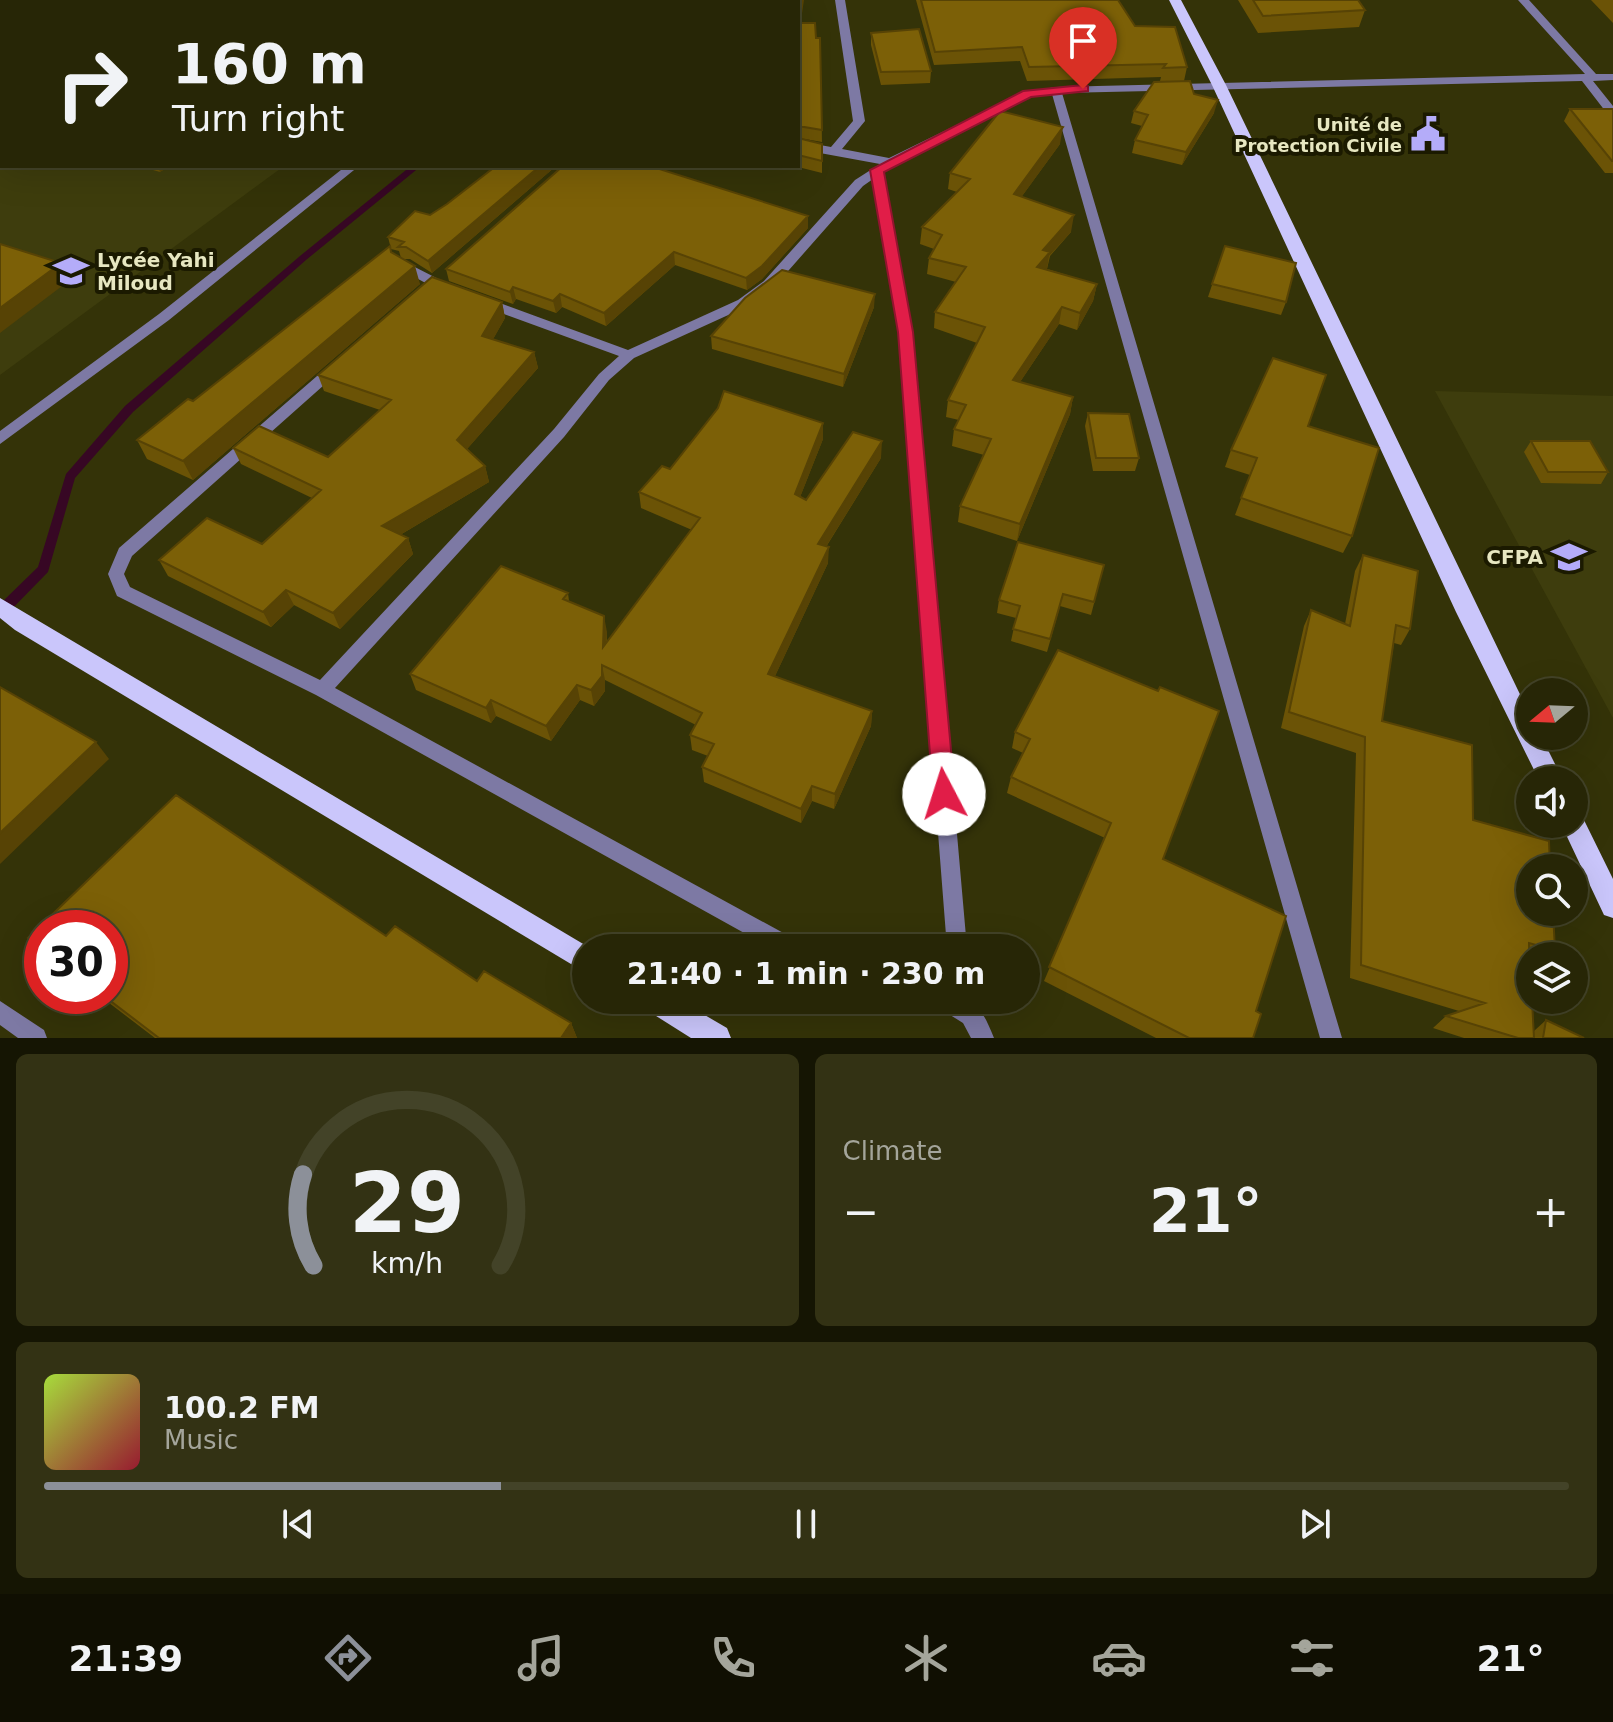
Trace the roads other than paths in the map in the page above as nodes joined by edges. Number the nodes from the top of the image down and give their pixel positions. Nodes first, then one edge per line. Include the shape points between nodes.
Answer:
1 (840, 0) edge
2 (1175, 0) edge
3 (1523, 0) edge
4 (1613, 77) edge
5 (1589, 78) junction
6 (1219, 85) junction
7 (1056, 90) junction
8 (1613, 114) edge
9 (800, 145) edge
10 (834, 151) junction
11 (884, 166) junction
12 (350, 168) edge
13 (403, 265) edge
14 (629, 355) junction
15 (349, 356) edge
16 (0, 439) edge
17 (0, 606) edge
18 (322, 690) junction
19 (1544, 766) edge
20 (1580, 838) edge
21 (1613, 906) edge
22 (766, 934) edge
23 (956, 934) edge
24 (572, 952) edge
25 (0, 1012) edge
26 (677, 1014) edge
27 (969, 1014) edge
28 (36, 1038) edge
29 (717, 1038) edge
30 (983, 1038) edge
31 (1331, 1038) edge

1 - 10 street via 859,121
2 - 6 main road
3 - 5 street
4 - 5 street
5 - 6 street
5 - 8 street
6 - 7 street
6 - 19 main road
7 - 11 street via 1028,94
7 - 31 street
9 - 10 street
10 - 11 street
11 - 14 street via 859,183 769,284 743,303
11 - 23 street via 906,332
12 - 16 street
13 - 14 street via 433,284
14 - 18 street
15 - 18 street via 135,543 118,563 116,574 123,591
17 - 24 main road
18 - 22 street
20 - 21 main road
25 - 28 street
26 - 29 main road
27 - 30 street

